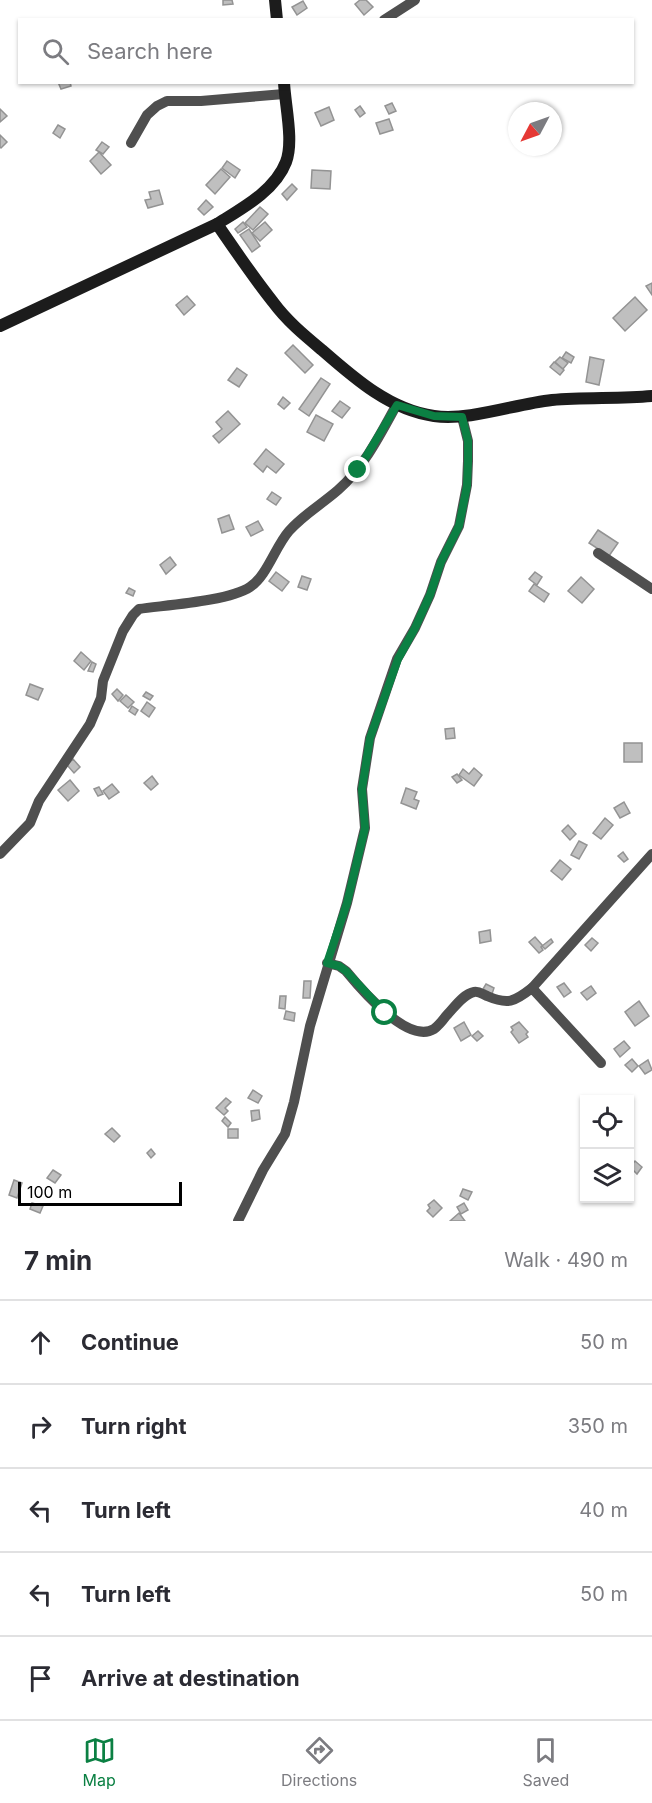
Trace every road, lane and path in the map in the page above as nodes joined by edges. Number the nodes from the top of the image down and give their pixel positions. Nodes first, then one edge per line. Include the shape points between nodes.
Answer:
1 (275, 0) edge
2 (415, 0) edge
3 (277, 18) edge
4 (387, 18) edge
5 (284, 88) edge
6 (130, 143) dead end
7 (217, 224) junction
8 (0, 326) edge
9 (652, 396) edge
10 (397, 405) junction
11 (462, 417) junction
12 (598, 553) dead end
13 (652, 589) edge
14 (0, 854) edge
15 (652, 854) edge
16 (327, 963) junction
17 (532, 988) junction
18 (601, 1063) dead end
19 (238, 1221) edge

1 - 3 street
2 - 4 street
5 - 6 street via 201,101 167,101 147,115
5 - 7 street via 289,139 286,162 269,187
7 - 8 street
7 - 10 street via 290,322 363,385
9 - 11 street via 552,400
10 - 11 street via 434,416
10 - 14 street via 358,470 289,531 251,587 236,594 139,609 133,615 103,681 101,698 90,724 39,801 30,823
11 - 16 street via 468,461 459,526 398,659 370,738 362,789 365,828
12 - 13 street
15 - 17 street
16 - 17 street via 346,971 385,1013 414,1030 426,1032 471,993 477,991 506,1002
16 - 19 street via 285,1134
17 - 18 street

